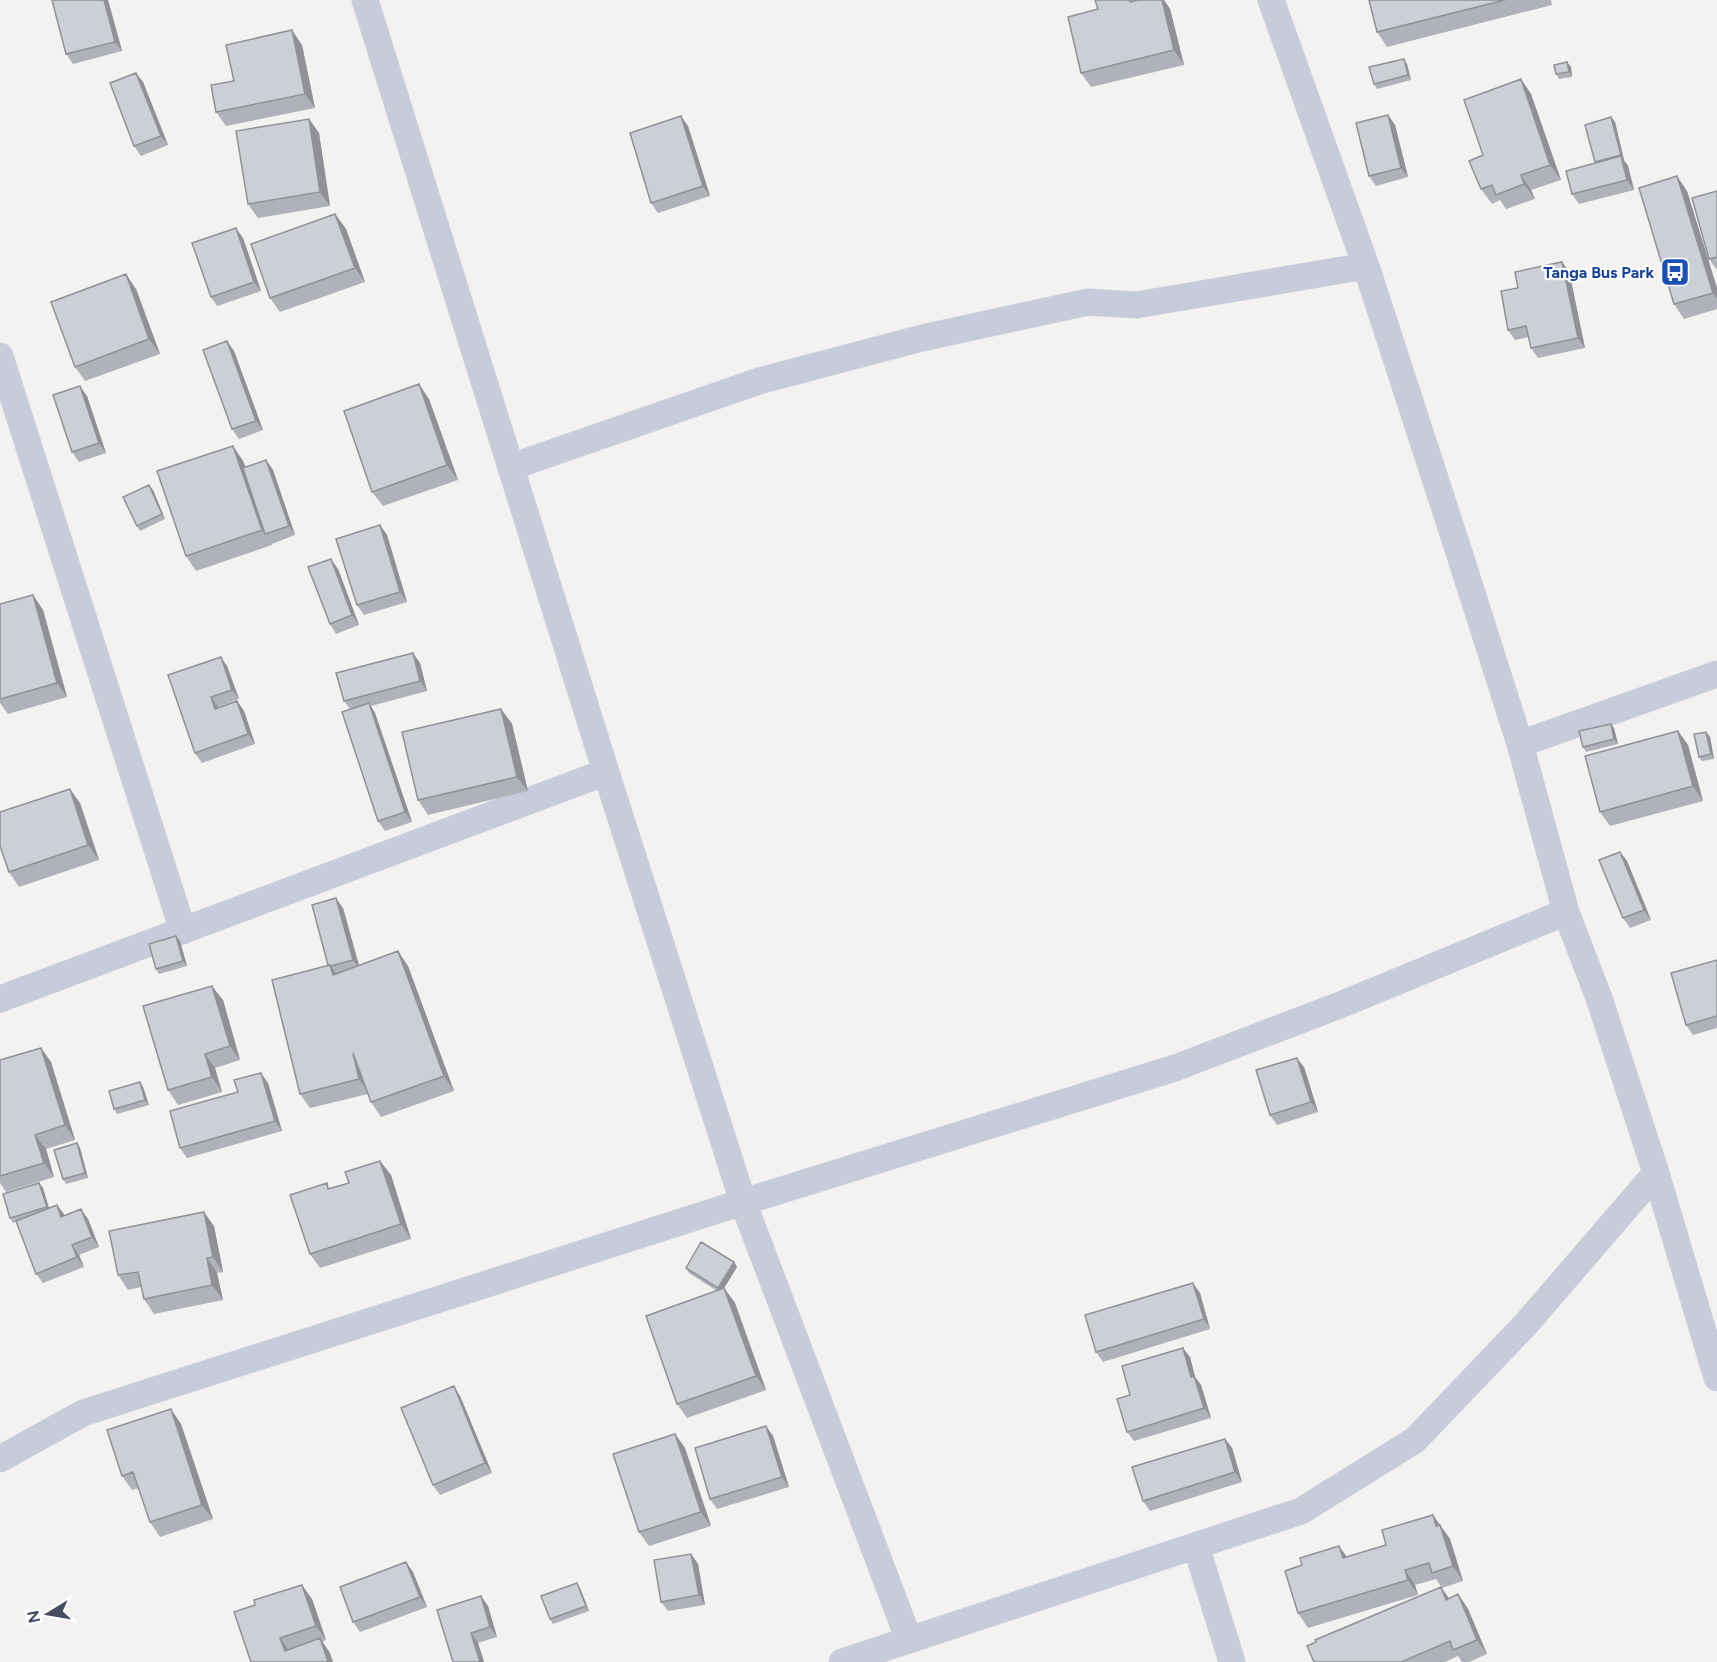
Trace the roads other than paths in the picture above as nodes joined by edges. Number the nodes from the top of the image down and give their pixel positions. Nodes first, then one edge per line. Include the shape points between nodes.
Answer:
1 (365, 0) edge
2 (1271, 0) edge
3 (1366, 266) junction
4 (0, 356) edge
5 (511, 467) junction
6 (1717, 674) edge
7 (1520, 744) junction
8 (606, 772) junction
9 (1566, 912) junction
10 (183, 931) junction
11 (0, 999) edge
12 (1656, 1173) junction
13 (743, 1202) junction
14 (1717, 1378) edge
15 (0, 1459) edge
16 (1196, 1546) junction
17 (909, 1640) junction
18 (842, 1662) edge
19 (1232, 1662) edge

1 - 5 street
2 - 3 street
3 - 5 street via 1136,305 1088,302 922,338 759,381
3 - 7 street
4 - 10 street
5 - 8 street
6 - 7 street
7 - 9 street
8 - 10 street
8 - 13 street
9 - 12 street via 1599,998
9 - 13 street via 1175,1068
10 - 11 street
12 - 14 street
12 - 16 street via 1526,1324 1415,1440 1301,1511
13 - 15 street via 83,1413
13 - 17 street
16 - 17 street
16 - 19 street
17 - 18 street

